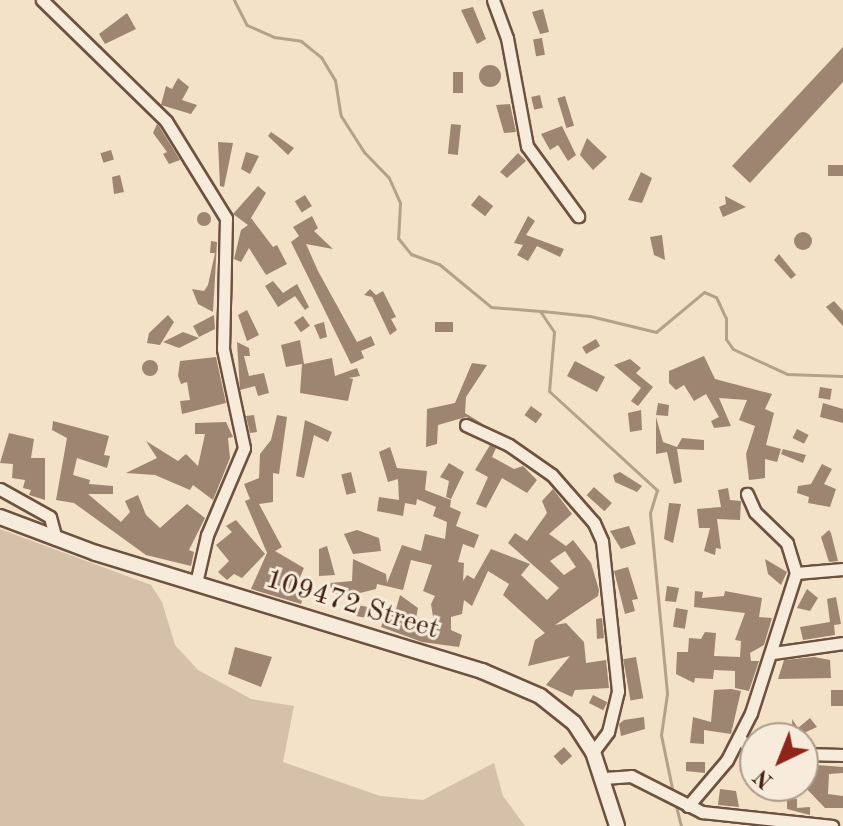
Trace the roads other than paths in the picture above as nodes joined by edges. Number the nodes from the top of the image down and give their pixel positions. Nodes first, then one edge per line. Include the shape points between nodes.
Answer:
1 (42, 0) edge
2 (493, 0) edge
3 (578, 216) dead end
4 (466, 425) dead end
5 (0, 489) edge
6 (747, 494) dead end
7 (0, 517) edge
8 (56, 539) junction
9 (843, 569) edge
10 (796, 573) junction
11 (196, 583) junction
12 (843, 643) edge
13 (773, 653) junction
14 (745, 722) edge
15 (739, 738) edge
16 (593, 752) junction
17 (819, 754) edge
18 (843, 755) edge
19 (604, 778) junction
20 (688, 806) junction
21 (791, 823) edge
22 (617, 826) edge
23 (832, 826) edge

1 - 11 street via 166,121 226,218 223,349 244,448 207,535
2 - 3 street via 507,38 527,146
4 - 16 street via 509,445 552,475 594,523 602,541 618,691 608,732
5 - 8 street via 50,517
6 - 10 street via 755,512 791,551
7 - 8 street, 109472 Street
8 - 11 street, 109472 Street
9 - 10 street
10 - 13 street
11 - 16 street, 109472 Street via 520,687 560,708
12 - 13 street
13 - 14 street
15 - 20 street
16 - 19 street, 109472 Street
17 - 18 street
19 - 20 street via 631,776
19 - 22 street, 109472 Street
20 - 21 street
21 - 23 street

